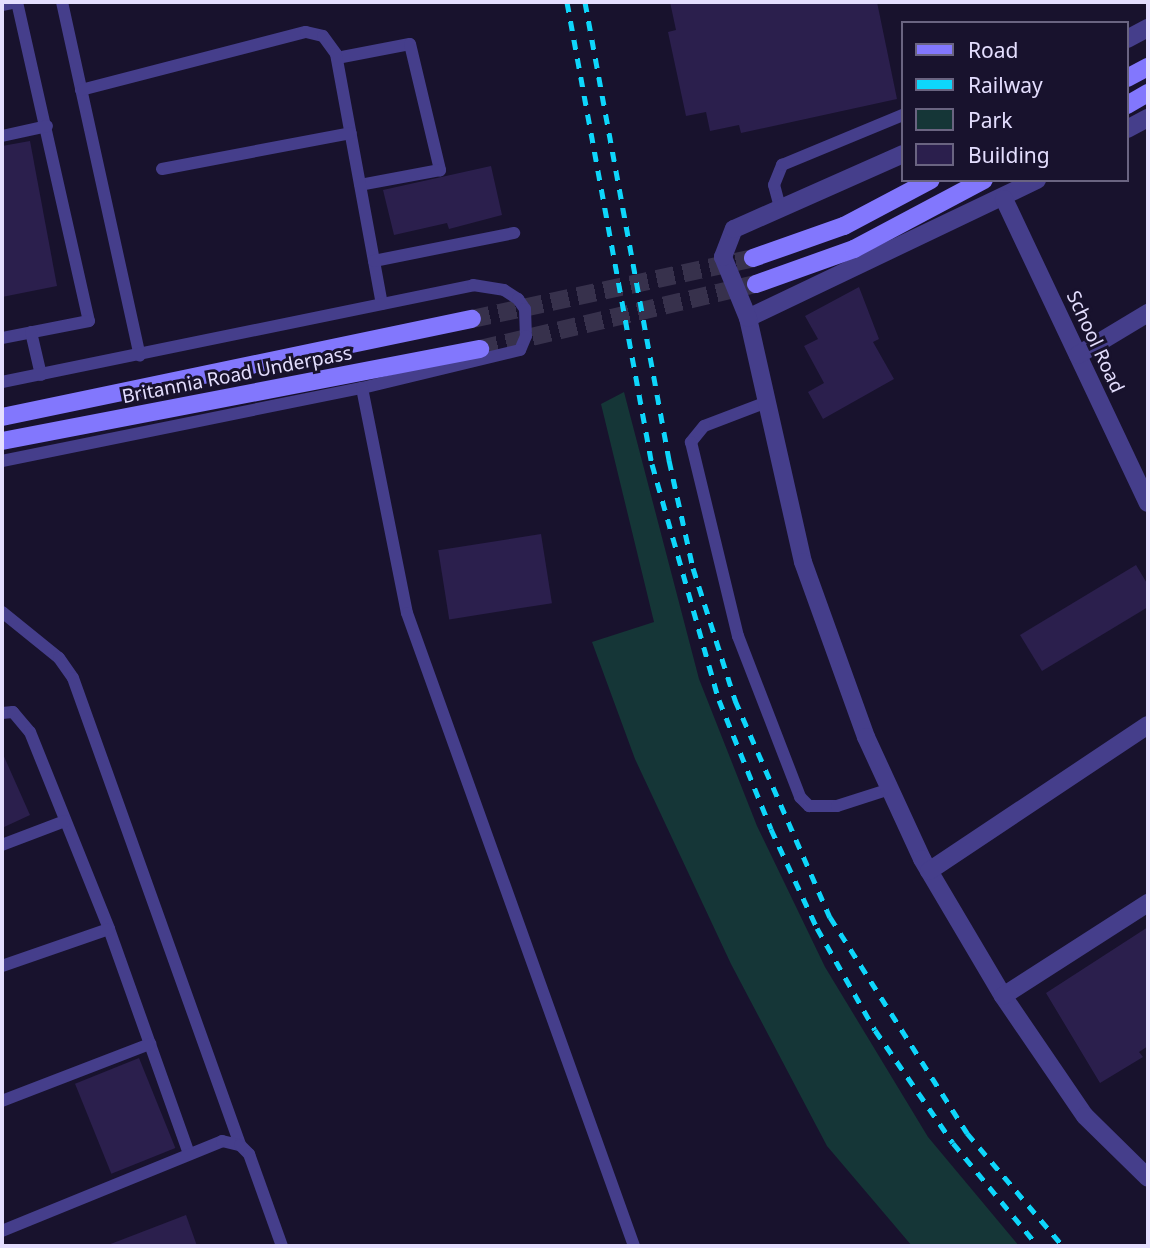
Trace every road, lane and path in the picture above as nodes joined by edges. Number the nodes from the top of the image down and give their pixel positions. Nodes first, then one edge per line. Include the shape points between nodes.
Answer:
1 (62, 2) edge
2 (2, 5) edge
3 (1148, 28) edge
4 (1129, 38) edge
5 (337, 58) junction
6 (1148, 67) edge
7 (1129, 77) edge
8 (82, 90) junction
9 (1148, 93) edge
10 (1129, 103) edge
11 (902, 114) edge
12 (1148, 118) edge
13 (47, 126) junction
14 (1129, 128) edge
15 (351, 133) junction
16 (2, 136) edge
17 (902, 154) edge
18 (162, 169) dead end
19 (927, 182) edge
20 (980, 182) edge
21 (1034, 182) edge
22 (360, 185) junction
23 (1004, 199) junction
24 (781, 212) junction
25 (514, 233) dead end
26 (753, 258) tunnel mouth
27 (374, 261) junction
28 (756, 284) tunnel mouth
29 (382, 304) junction
30 (1148, 313) edge
31 (748, 318) junction
32 (472, 319) tunnel mouth
33 (31, 332) junction
34 (2, 338) edge
35 (480, 349) tunnel mouth
36 (1078, 355) junction
37 (140, 356) junction
38 (41, 375) junction
39 (2, 382) edge
40 (362, 388) junction
41 (767, 401) junction
42 (2, 417) edge
43 (2, 441) edge
44 (2, 461) edge
45 (1148, 503) edge
46 (2, 612) edge
47 (2, 713) edge
48 (1148, 725) edge
49 (890, 789) junction
50 (65, 821) junction
51 (2, 845) edge
52 (929, 871) junction
53 (1148, 903) edge
54 (109, 929) junction
55 (2, 966) edge
56 (1003, 996) junction
57 (150, 1044) junction
58 (2, 1101) edge
59 (240, 1145) junction
60 (189, 1154) junction
61 (1148, 1178) edge
62 (2, 1231) edge
63 (282, 1246) edge
64 (635, 1246) edge

1 - 8 lane
2 - 13 lane via 17,2
3 - 4 street
5 - 8 lane via 323,36 306,32
5 - 15 lane
5 - 22 lane via 410,44 440,170
6 - 7 main road
8 - 37 lane
9 - 10 main road
11 - 24 lane via 782,165 774,186
12 - 14 street
13 - 16 lane
13 - 33 lane via 89,321
15 - 18 lane
15 - 22 lane
17 - 24 street
19 - 26 main road via 844,226
20 - 28 main road via 854,249
21 - 23 street
22 - 27 lane
23 - 31 street
23 - 36 street, School Road
24 - 31 street via 734,229 726,242 725,269
25 - 27 lane
27 - 29 lane
29 - 37 lane
29 - 40 lane via 492,285 519,299 527,320 526,336 520,350
30 - 36 street
31 - 41 street
32 - 42 main road, Britannia Road Underpass
33 - 34 lane
33 - 38 lane
35 - 43 main road, Britannia Road Underpass
36 - 45 street, School Road
37 - 38 lane
38 - 39 lane
40 - 44 lane
40 - 64 lane via 407,612
41 - 49 street via 803,562 866,737
41 - 49 lane via 704,426 691,442 738,636 800,797 810,806 837,806
46 - 59 lane via 59,658 72,678
47 - 50 lane via 13,712 30,732
48 - 52 street
49 - 52 street
50 - 51 lane
50 - 54 lane
52 - 56 street
53 - 56 street
54 - 55 lane
54 - 57 lane
56 - 61 street via 1085,1116
57 - 58 lane
57 - 60 lane
59 - 60 lane via 222,1141
59 - 63 lane via 250,1154
60 - 62 lane

